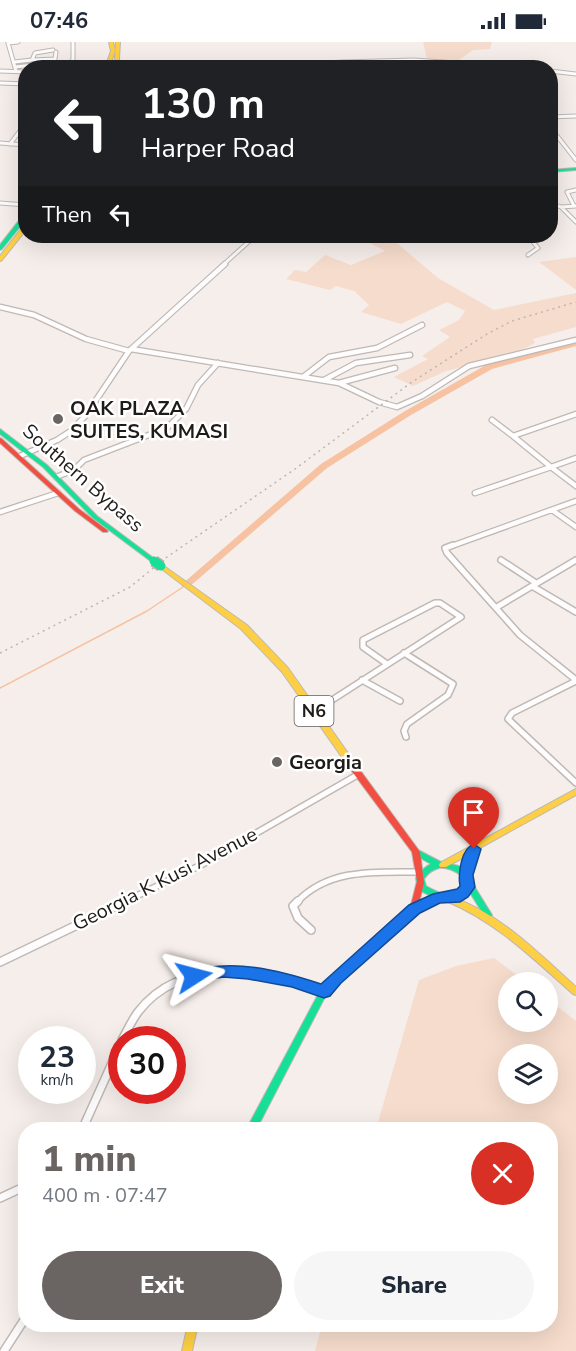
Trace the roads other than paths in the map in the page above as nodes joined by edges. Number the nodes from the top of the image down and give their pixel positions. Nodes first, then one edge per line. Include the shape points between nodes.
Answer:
1 (18, 42) edge
2 (73, 42) edge
3 (111, 42) edge
4 (118, 42) edge
5 (0, 44) edge
6 (8, 44) junction
7 (32, 60) joint
8 (72, 60) edge
9 (111, 60) edge
10 (116, 60) edge
11 (14, 62) junction
12 (18, 62) edge
13 (16, 69) joint
14 (0, 71) edge
15 (558, 72) edge
16 (576, 74) edge
17 (0, 84) edge
18 (18, 84) edge
19 (576, 116) edge
20 (558, 117) edge
21 (18, 134) edge
22 (558, 137) edge
23 (0, 143) edge
24 (10, 144) junction
25 (18, 144) edge
26 (576, 149) edge
27 (569, 150) junction
28 (576, 160) edge
29 (576, 170) edge
30 (558, 171) edge
31 (576, 190) edge
32 (0, 203) edge
33 (558, 206) edge
34 (575, 206) edge
35 (18, 207) edge
36 (561, 207) junction
37 (18, 218) edge
38 (576, 222) edge
39 (18, 236) edge
40 (247, 243) edge
41 (534, 243) edge
42 (0, 248) edge
43 (528, 255) dead end
44 (0, 259) edge
45 (0, 307) edge
46 (422, 325) dead end
47 (576, 340) edge
48 (130, 350) junction
49 (410, 355) dead end
50 (218, 363) junction
51 (395, 368) dead end
52 (303, 377) junction
53 (324, 381) junction
54 (339, 383) junction
55 (576, 414) edge
56 (492, 420) dead end
57 (0, 430) edge
58 (513, 436) junction
59 (0, 440) edge
60 (25, 454) junction
61 (576, 458) edge
62 (551, 467) junction
63 (56, 477) junction
64 (576, 486) edge
65 (58, 493) junction
66 (475, 493) dead end
67 (576, 501) edge
68 (552, 510) junction
69 (0, 512) edge
70 (93, 519) junction
71 (576, 527) edge
72 (501, 560) dead end
73 (576, 560) edge
74 (534, 584) junction
75 (497, 607) junction
76 (576, 612) edge
77 (404, 653) junction
78 (387, 664) junction
79 (362, 680) junction
80 (576, 681) edge
81 (400, 701) dead end
82 (315, 711) junction
83 (406, 737) dead end
84 (359, 774) junction
85 (576, 783) edge
86 (576, 792) edge
87 (474, 849) junction
88 (416, 852) junction
89 (441, 865) junction
90 (420, 878) junction
91 (467, 879) junction
92 (438, 898) junction
93 (449, 898) junction
94 (414, 909) junction
95 (493, 922) junction
96 (310, 930) dead end
97 (0, 962) edge
98 (324, 992) junction
99 (576, 992) edge
100 (128, 1026) edge
101 (108, 1072) edge
102 (86, 1122) edge
103 (254, 1122) edge
104 (18, 1190) edge
105 (0, 1198) edge
106 (18, 1329) edge
107 (192, 1332) edge
108 (4, 1351) edge
109 (187, 1351) edge

1 - 6 street
2 - 8 street
3 - 9 main road
4 - 10 main road
5 - 6 street
6 - 11 street
7 - 7 street via 55,59 54,51 34,53
11 - 12 street
11 - 13 street
13 - 14 street
15 - 16 street
17 - 18 street
19 - 20 street
21 - 24 street
22 - 27 street
23 - 24 street
24 - 25 street
26 - 27 street
27 - 28 street
29 - 30 main road
31 - 34 street via 567,192
32 - 35 street
33 - 36 street
34 - 36 street
36 - 38 street
37 - 42 main road
39 - 44 main road
40 - 48 street
41 - 43 street via 538,248
45 - 48 street via 34,315 86,339
46 - 52 street via 377,348 329,357
47 - 54 street via 469,366 397,407
48 - 50 street
48 - 60 street via 79,423 57,440
49 - 53 street via 356,363
50 - 52 street
50 - 63 street via 198,385 188,407 167,428 84,460 74,470
51 - 54 street
52 - 53 street
53 - 54 street
55 - 58 street
56 - 58 street
57 - 60 main road, Southern Bypass / N6
58 - 62 street
59 - 60 main road, Southern Bypass / N6
60 - 63 main road, Southern Bypass / N6
60 - 65 main road, Southern Bypass / N6
61 - 62 street
62 - 64 street
62 - 66 street
63 - 70 main road, Southern Bypass / N6
65 - 69 street
65 - 70 main road, Southern Bypass / N6
67 - 68 street
68 - 71 street
68 - 75 street via 445,548
70 - 82 main road, Southern Bypass / N6 via 249,632 285,670
72 - 74 street
73 - 74 street
74 - 75 street
74 - 76 street
75 - 80 street via 519,635
77 - 78 street
77 - 78 street via 461,617 435,603 361,642
77 - 83 street via 453,684 448,695 407,723
78 - 79 street
79 - 81 street
79 - 82 street
80 - 85 street via 512,713 508,719
82 - 84 main road, Southern Bypass / N6
84 - 88 main road, Southern Bypass / N6
84 - 97 street, Georgia K Kusi Avenue via 201,866
86 - 87 main road
87 - 89 main road
87 - 91 main road
88 - 89 main road, Southern Bypass / N6
88 - 90 main road, Southern Bypass / N6
89 - 90 main road via 424,871
89 - 91 main road, N6 via 456,868
90 - 92 main road via 426,892
90 - 94 main road
90 - 96 street via 366,872 327,879 302,894 293,906
91 - 93 main road via 463,893
91 - 95 main road
92 - 93 main road
92 - 94 main road
93 - 95 main road
94 - 98 main road
95 - 99 main road
98 - 100 street via 293,981 248,973 223,971 194,976 171,983 144,1003
98 - 103 main road
101 - 102 street
104 - 105 street
106 - 108 street
107 - 109 main road

